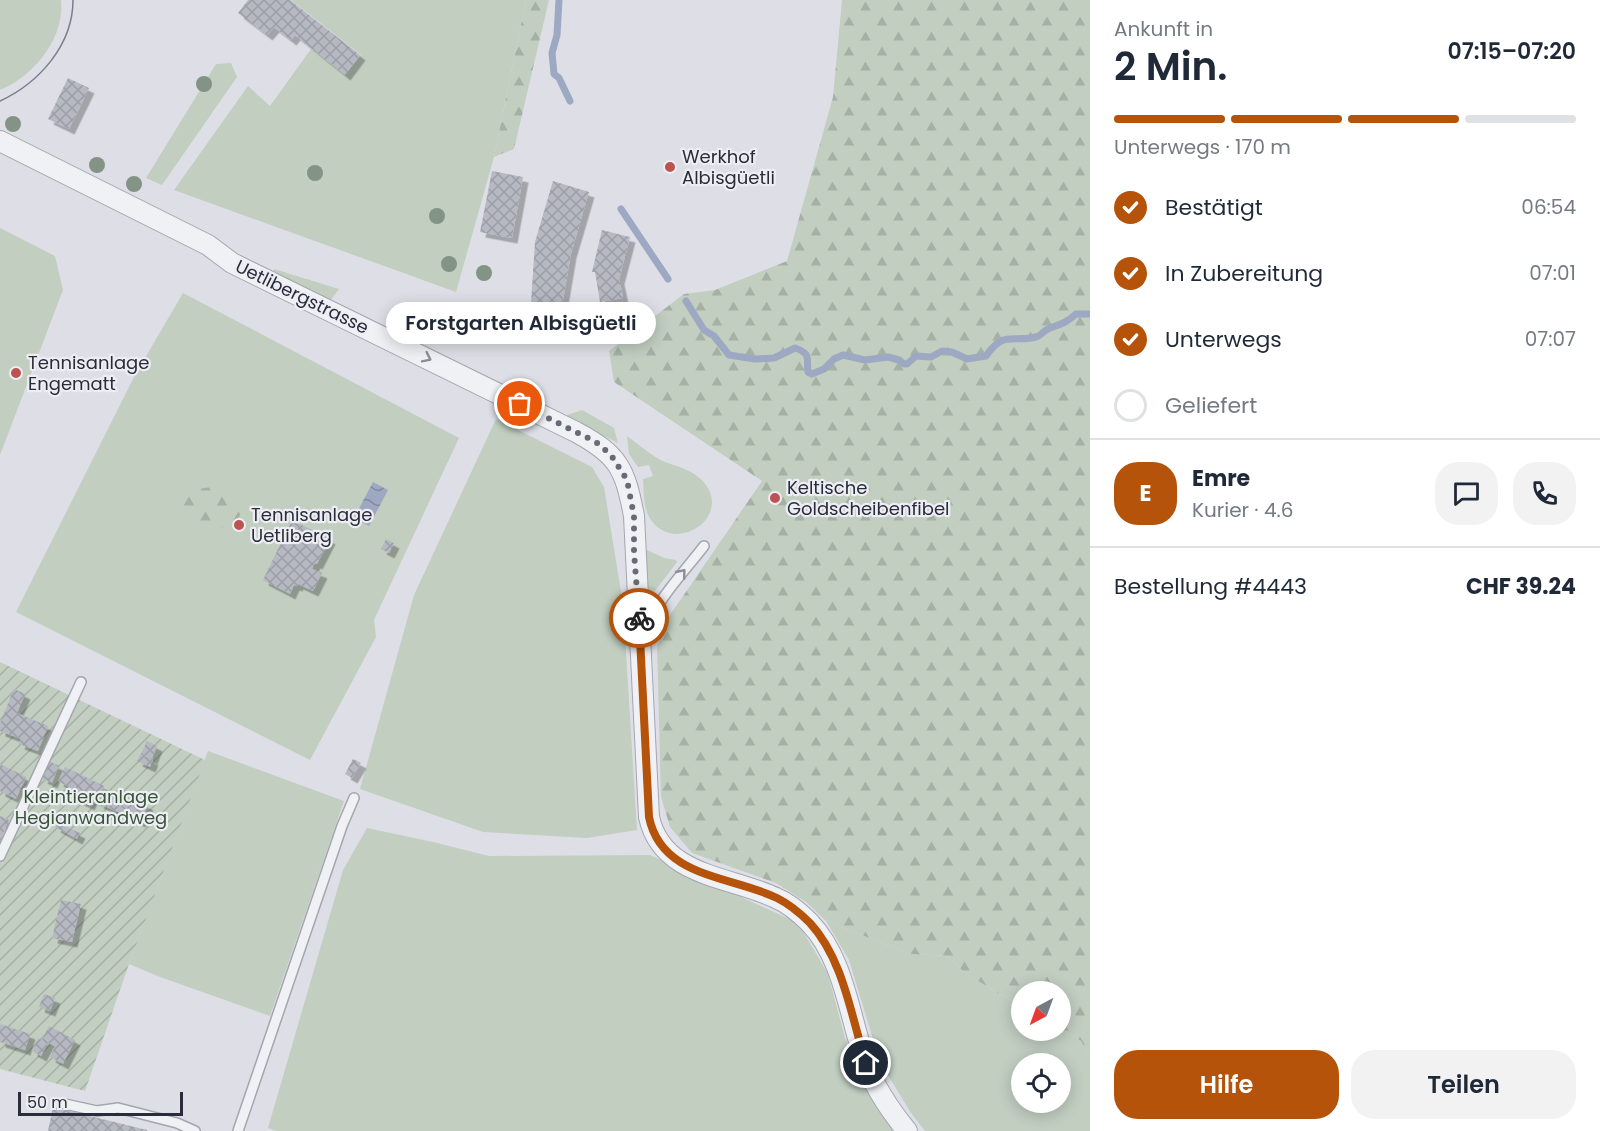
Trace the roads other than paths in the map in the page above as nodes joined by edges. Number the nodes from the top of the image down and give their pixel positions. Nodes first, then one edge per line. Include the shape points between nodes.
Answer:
1 (0, 141) edge
2 (704, 546) dead end
3 (641, 639) junction
4 (81, 682) dead end
5 (354, 798) dead end
6 (0, 856) edge
7 (65, 1104) dead end
8 (195, 1131) edge
9 (238, 1131) edge
10 (907, 1131) edge

1 -> 3 street, Uetlibergstrasse via 208,245 232,263 596,442 611,455 627,480 634,516
3 -> 2 lane via 667,592
3 - 10 street, Uetlibergstrasse via 649,817 657,842 667,853 695,869 779,899 809,922 834,962 866,1063 891,1111
4 - 6 lane
5 - 9 lane
7 - 8 lane via 97,1111 118,1108

